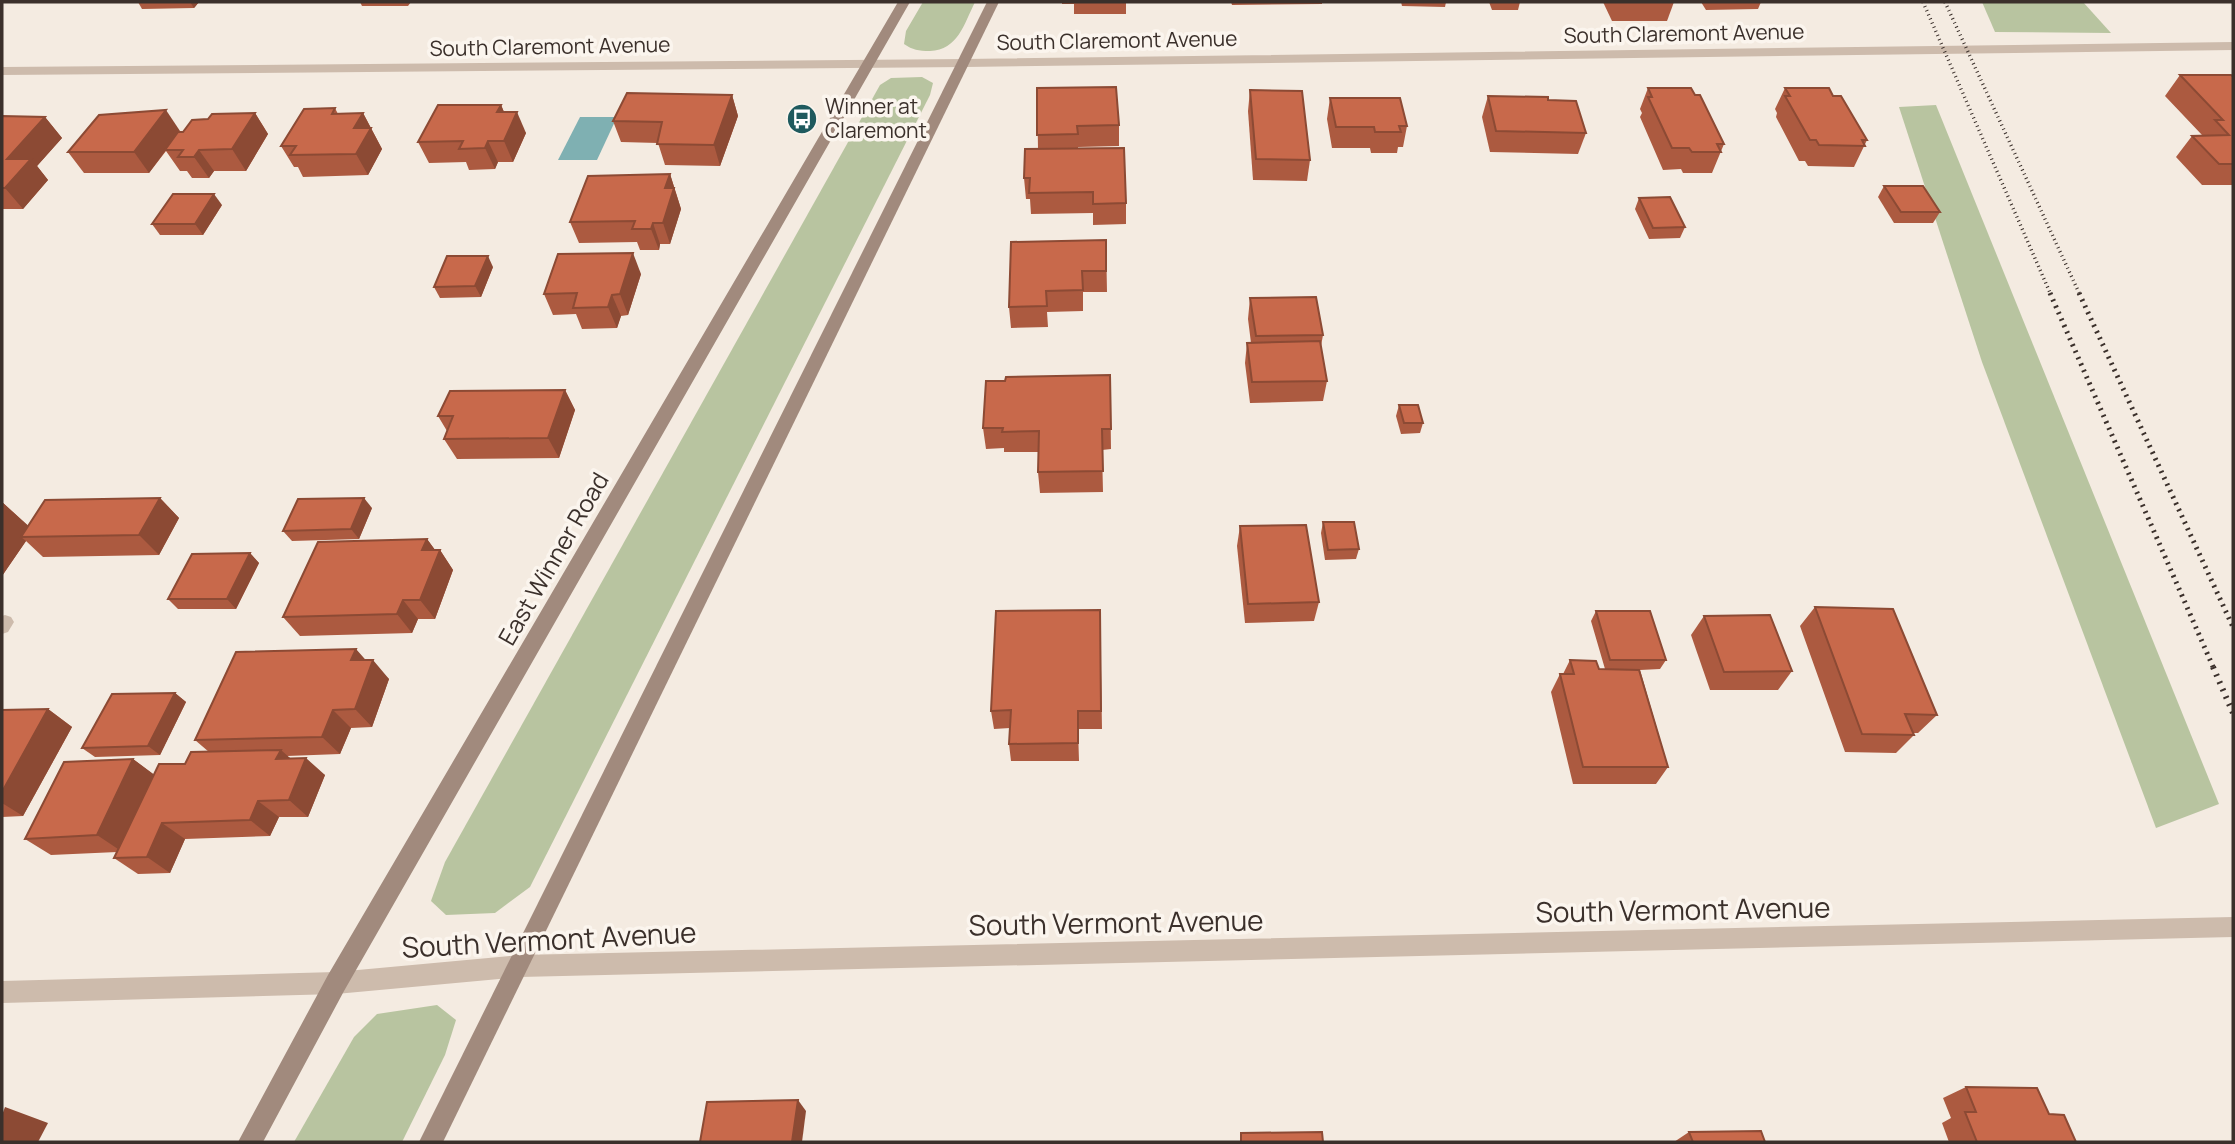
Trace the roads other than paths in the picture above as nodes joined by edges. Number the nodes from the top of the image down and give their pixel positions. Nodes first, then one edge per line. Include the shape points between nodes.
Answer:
1 (904, 2) edge
2 (993, 2) edge
3 (2233, 46) edge
4 (965, 62) junction
5 (868, 63) junction
6 (2, 71) edge
7 (2233, 927) edge
8 (520, 966) junction
9 (336, 984) junction
10 (2, 992) edge
11 (250, 1142) edge
12 (431, 1142) edge

1 - 5 street, East Winner Road
2 - 4 street
3 - 4 street, South Claremont Avenue
4 - 5 street, South Claremont Avenue
4 - 8 street
5 - 6 street, South Claremont Avenue
5 - 9 street, East Winner Road
7 - 8 street, South Vermont Avenue
8 - 9 street, South Vermont Avenue
8 - 12 street
9 - 10 street, South Vermont Avenue
9 - 11 street, East Winner Road

